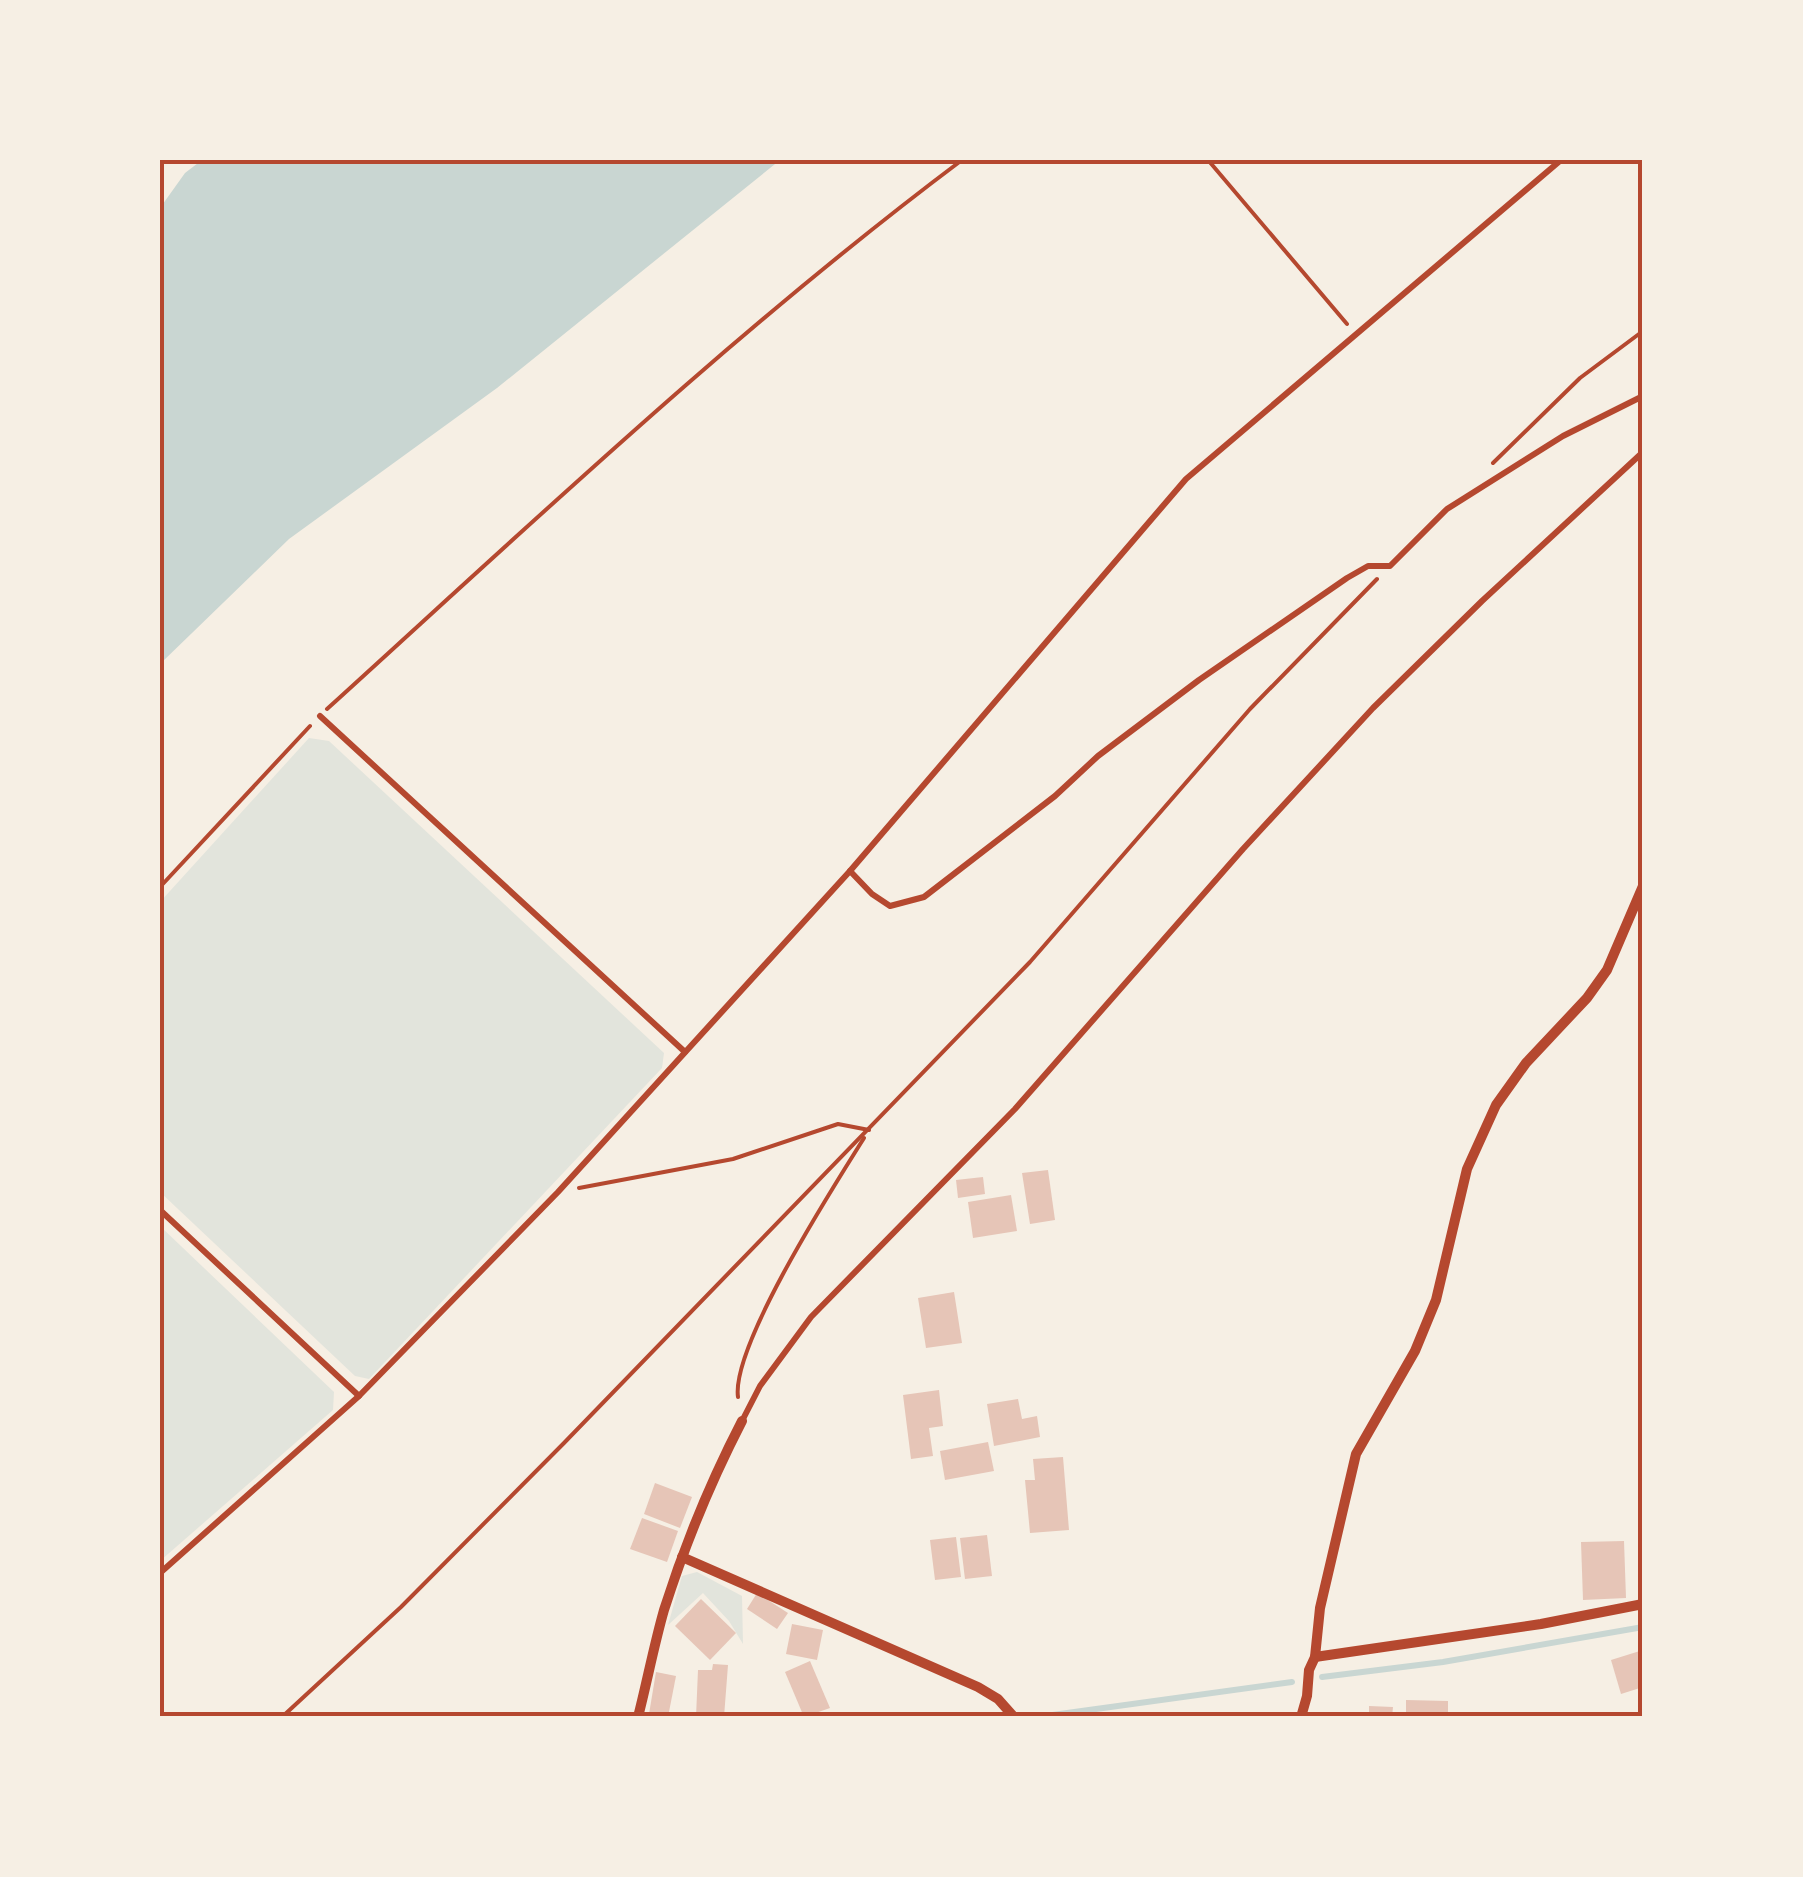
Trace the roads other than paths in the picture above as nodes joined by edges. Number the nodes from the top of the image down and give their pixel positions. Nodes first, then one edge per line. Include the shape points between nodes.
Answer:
1 (1561, 160) edge
2 (1643, 396) edge
3 (1643, 452) edge
4 (320, 716) road end
5 (850, 871) junction
6 (1643, 886) edge
7 (685, 1052) junction
8 (160, 1210) edge
9 (360, 1396) junction
10 (742, 1421) joint
11 (682, 1557) junction
12 (160, 1573) edge
13 (1643, 1604) edge
14 (1314, 1657) junction
15 (638, 1717) edge
16 (1014, 1717) edge
17 (1302, 1717) edge

1 - 5 lane via 1186,480
2 - 5 lane via 1563,436 1447,509 1390,566 1368,566 1346,578 1098,756 924,897 890,906
3 - 10 lane via 1372,708 1015,1109 810,1317
4 - 7 lane
5 - 7 lane
6 - 14 street via 1607,970 1526,1063 1466,1169 1436,1300 1356,1454
7 - 9 lane
8 - 9 lane
9 - 12 lane
10 - 11 street
11 - 15 street
11 - 16 street via 978,1687
13 - 14 street
14 - 17 street

